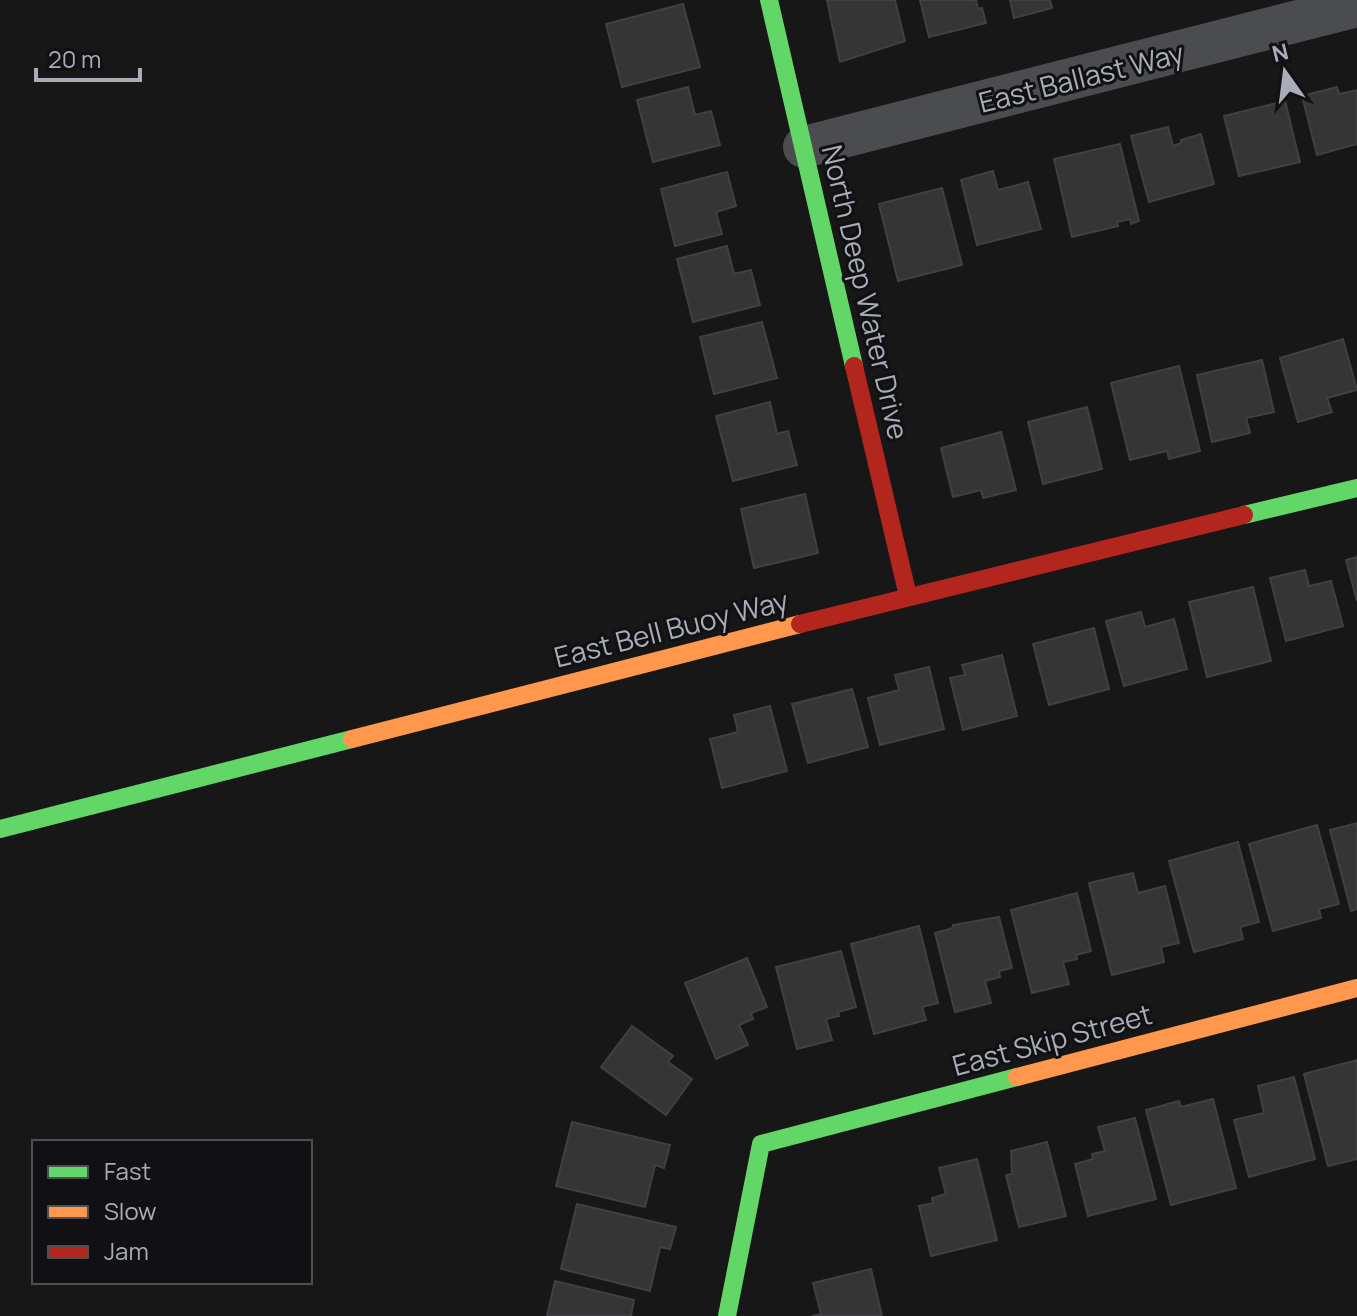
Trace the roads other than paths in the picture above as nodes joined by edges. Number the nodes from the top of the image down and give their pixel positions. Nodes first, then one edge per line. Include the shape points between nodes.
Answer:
1 (769, 0) edge
2 (1357, 6) edge
3 (804, 147) junction
4 (1357, 488) edge
5 (908, 596) junction
6 (0, 829) edge
7 (1357, 988) edge
8 (727, 1316) edge

1 - 3 street, North Deep Water Drive
2 - 3 street, East Ballast Way
3 - 5 street, North Deep Water Drive
4 - 5 street, East Bell Buoy Way
5 - 6 street, East Bell Buoy Way
7 - 8 street, East Skip Street via 761,1144

